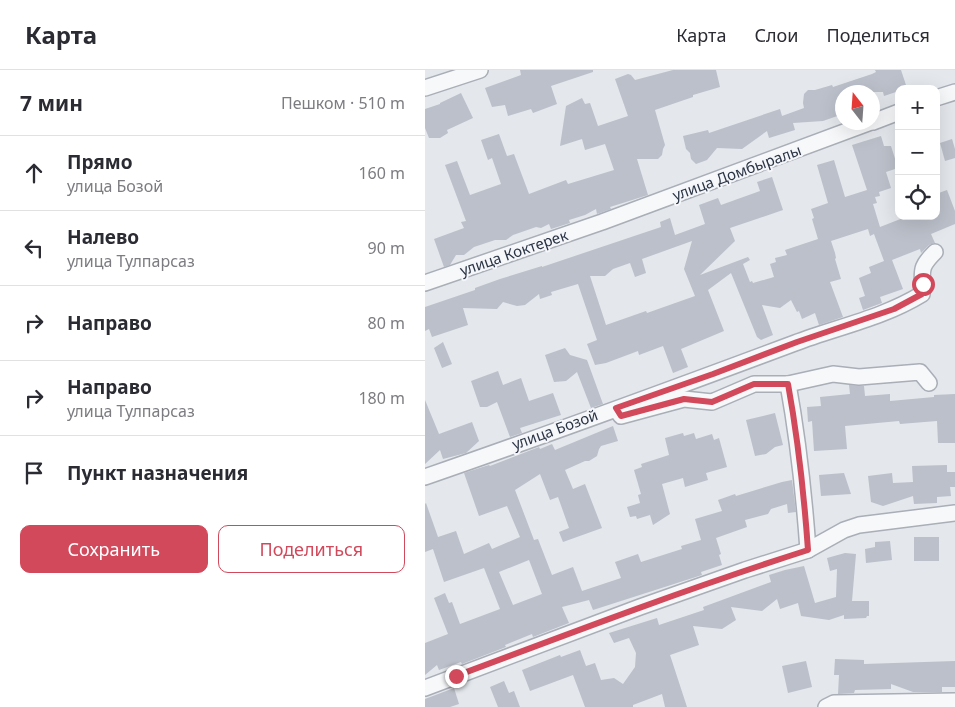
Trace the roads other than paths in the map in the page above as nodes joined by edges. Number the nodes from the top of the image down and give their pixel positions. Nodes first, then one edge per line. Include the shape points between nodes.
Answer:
1 (480, 70) edge
2 (425, 88) edge
3 (955, 92) edge
4 (940, 97) edge
5 (895, 113) edge
6 (880, 119) edge
7 (850, 130) edge
8 (602, 222) joint
9 (935, 252) dead end
10 (425, 283) edge
11 (929, 383) dead end
12 (788, 384) junction
13 (616, 408) junction
14 (425, 477) edge
15 (955, 513) edge
16 (808, 550) junction
17 (425, 688) edge
18 (955, 701) edge
19 (826, 707) edge

1 - 2 street
3 - 4 street
5 - 6 street, улица Домбыралы
7 - 8 street, улица Домбыралы
8 - 10 street, улица Коктерек
9 - 13 street, улица Бозой via 921,270 922,294 894,309
11 - 12 street via 921,372 859,377 833,374
12 - 13 street via 754,384 712,402 684,399 621,416
12 - 16 street via 802,474
13 - 14 street, улица Бозой
15 - 16 street via 859,524
16 - 17 street via 640,607
18 - 19 street via 834,703

